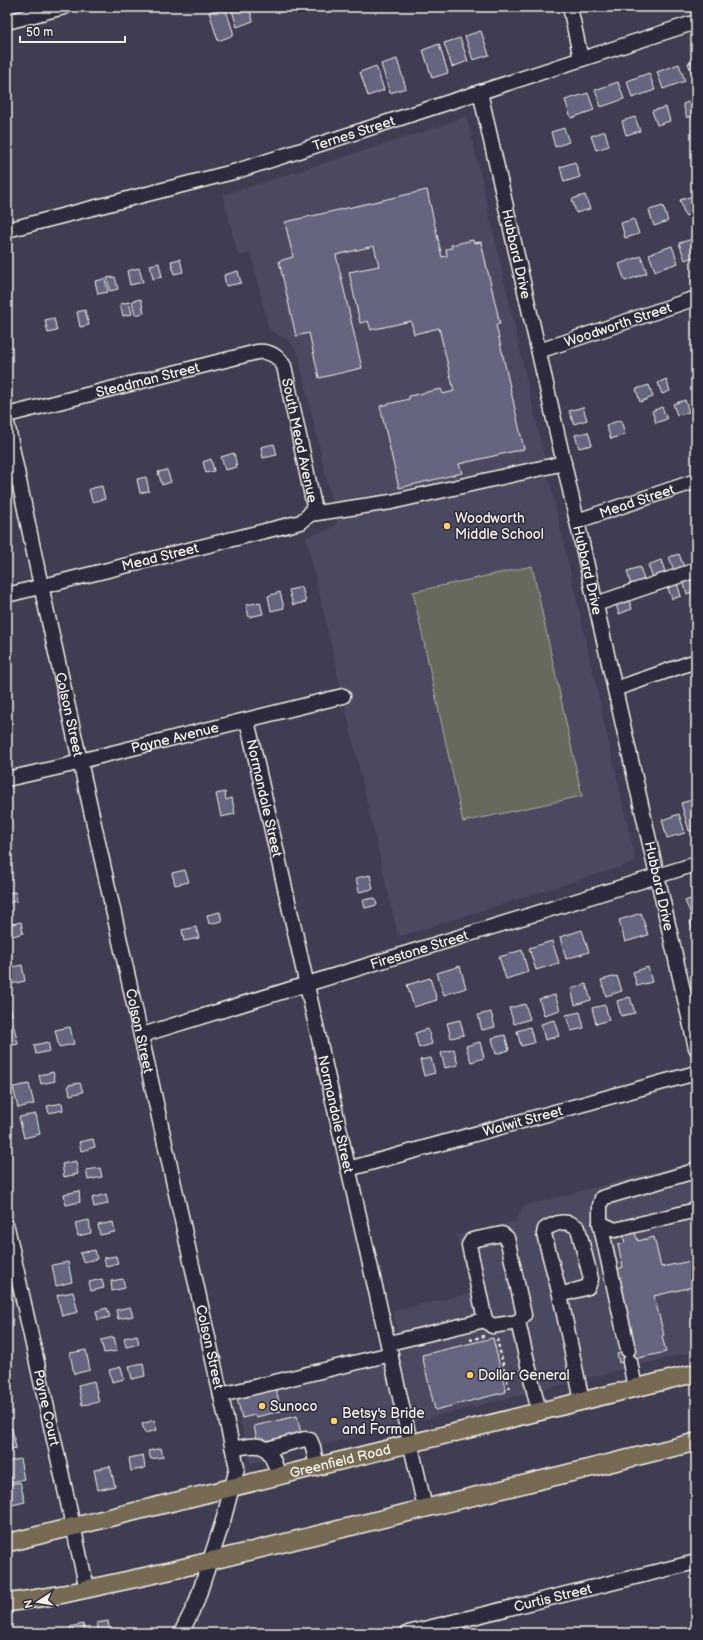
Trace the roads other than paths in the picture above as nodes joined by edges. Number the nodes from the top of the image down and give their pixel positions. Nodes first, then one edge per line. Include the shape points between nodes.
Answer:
1 (64, 7) edge
2 (570, 7) edge
3 (7, 22) edge
4 (696, 22) edge
5 (582, 59) junction
6 (480, 92) junction
7 (7, 230) edge
8 (696, 298) edge
9 (539, 351) junction
10 (284, 366) joint
11 (7, 415) edge
12 (7, 423) edge
13 (564, 464) junction
14 (696, 481) edge
15 (310, 514) junction
16 (577, 521) junction
17 (696, 570) edge
18 (41, 586) junction
19 (7, 595) edge
20 (596, 604) junction
21 (696, 661) edge
22 (615, 689) junction
23 (343, 696) dead end
24 (247, 720) junction
25 (81, 762) junction
26 (7, 779) edge
27 (696, 864) edge
28 (657, 876) junction
29 (307, 984) junction
30 (142, 1035) junction
31 (696, 1048) edge
32 (696, 1073) edge
33 (348, 1169) junction
34 (696, 1169) edge
35 (696, 1210) edge
36 (600, 1223) junction
37 (7, 1227) edge
38 (560, 1295) junction
39 (485, 1320) junction
40 (518, 1322) junction
41 (390, 1349) junction
42 (696, 1373) edge
43 (635, 1388) junction
44 (221, 1395) junction
45 (582, 1401) junction
46 (538, 1412) junction
47 (696, 1442) edge
48 (411, 1444) junction
49 (233, 1449) junction
50 (266, 1449) junction
51 (317, 1467) junction
52 (278, 1476) junction
53 (232, 1488) junction
54 (425, 1508) junction
55 (73, 1526) junction
56 (7, 1543) edge
57 (209, 1561) junction
58 (696, 1562) edge
59 (87, 1589) junction
60 (7, 1603) edge
61 (182, 1633) edge
62 (408, 1633) edge

1 - 3 street
2 - 5 street
4 - 5 street, Ternes Street
5 - 6 street, Ternes Street
6 - 7 street, Ternes Street via 237,171
6 - 9 street, Hubbard Drive
8 - 9 street, Woodworth Street
9 - 13 street, Hubbard Drive
10 - 11 street, Steadman Street via 274,354 257,352
10 - 15 street, South Mead Avenue via 314,501
12 - 18 street, Colson Street
13 - 15 street via 391,502
13 - 16 street, Hubbard Drive
14 - 16 street, Mead Street
15 - 18 street, Mead Street via 301,522
16 - 20 street, Hubbard Drive
17 - 20 street
18 - 19 street, Mead Street
18 - 25 street, Colson Street
20 - 22 street, Hubbard Drive
21 - 22 street
22 - 28 street, Hubbard Drive
23 - 24 street, Payne Avenue
24 - 25 street, Payne Avenue
24 - 29 street, Normandale Street
25 - 26 street, Payne Avenue
25 - 30 street, Colson Street
27 - 28 street, Firestone Street
28 - 29 street, Firestone Street
28 - 31 street, Hubbard Drive
29 - 30 street, Firestone Street
29 - 33 street, Normandale Street
30 - 44 street, Colson Street
32 - 33 street, Walwit Street
33 - 41 street, Normandale Street
34 - 36 street via 602,1198
35 - 36 street via 615,1230
36 - 43 street
37 - 55 street, Payne Court
38 - 38 street via 544,1234 545,1229 566,1221 578,1228 591,1279 588,1287
38 - 45 street
39 - 40 street via 492,1326
39 - 40 street via 469,1245 472,1240 502,1234 507,1238 524,1315
39 - 41 street
40 - 46 street
41 - 44 street
41 - 48 street, Normandale Street
42 - 43 main road, Greenfield Road
43 - 45 main road, Greenfield Road
44 - 49 street, Colson Street
45 - 46 main road, Greenfield Road
46 - 48 main road, Greenfield Road
47 - 54 main road
48 - 51 main road, Greenfield Road
48 - 54 street, Normandale Street
49 - 50 street via 246,1446
49 - 53 street, Colson Street via 237,1468
50 - 51 street via 310,1440
50 - 52 street via 273,1457
51 - 52 main road, Greenfield Road
52 - 53 main road, Greenfield Road
53 - 55 main road, Greenfield Road
53 - 57 street, Colson Street
54 - 57 main road
55 - 56 main road, Greenfield Road
55 - 59 street, Payne Court
57 - 59 main road
57 - 61 street, Colson Street via 196,1603
58 - 62 street, Curtis Street
59 - 60 main road

